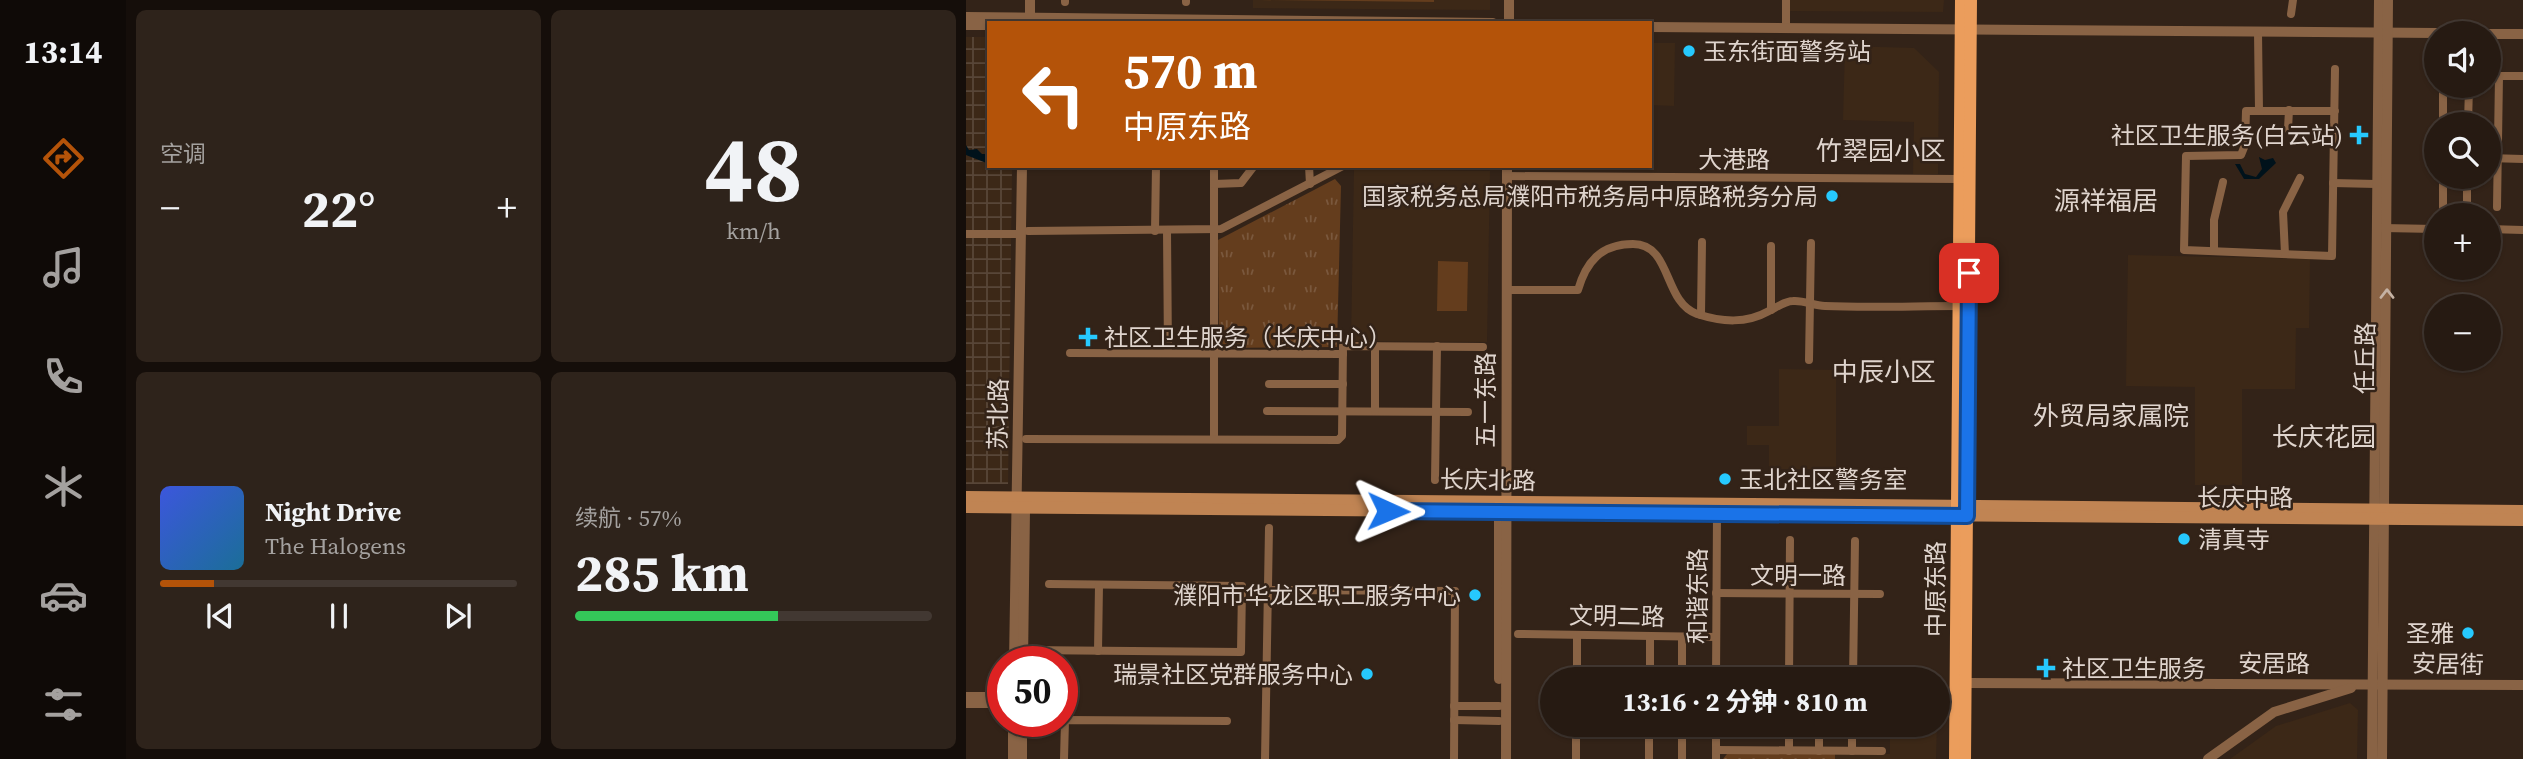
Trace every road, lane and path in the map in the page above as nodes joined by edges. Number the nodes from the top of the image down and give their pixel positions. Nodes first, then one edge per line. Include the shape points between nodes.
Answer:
1 (1024, 0) edge
2 (1030, 0) edge
3 (1502, 0) edge
4 (1509, 0) edge
5 (1786, 0) edge
6 (1961, 0) edge
7 (1971, 0) edge
8 (2292, 0) edge
9 (2379, 0) edge
10 (2388, 0) edge
11 (2291, 14) dead end
12 (966, 17) edge
13 (1027, 20) edge
14 (1182, 21) edge
15 (1502, 21) edge
16 (1509, 21) edge
17 (966, 25) edge
18 (987, 25) edge
19 (1652, 27) edge
20 (1786, 28) junction
21 (1966, 30) junction
22 (2258, 32) junction
23 (2383, 33) junction
24 (2424, 33) edge
25 (2501, 34) edge
26 (2523, 34) edge
27 (2335, 69) dead end
28 (2501, 76) edge
29 (2523, 76) edge
30 (2288, 110) junction
31 (2259, 111) junction
32 (2335, 111) junction
33 (2288, 129) dead end
34 (2501, 159) edge
35 (2523, 159) edge
36 (1022, 168) edge
37 (1028, 168) edge
38 (1156, 168) edge
39 (1214, 168) edge
40 (1252, 168) edge
41 (1310, 168) edge
42 (1339, 168) edge
43 (1505, 170) edge
44 (2300, 178) dead end
45 (1959, 179) junction
46 (2223, 182) dead end
47 (2333, 183) junction
48 (1214, 184) junction
49 (1310, 184) junction
50 (2376, 184) junction
51 (2381, 228) junction
52 (2424, 229) edge
53 (2501, 229) edge
54 (1213, 230) junction
55 (2523, 230) edge
56 (1155, 231) junction
57 (1167, 231) junction
58 (1025, 233) junction
59 (966, 234) edge
60 (1702, 242) dead end
61 (1811, 243) dead end
62 (1772, 246) dead end
63 (2214, 251) junction
64 (2285, 254) junction
65 (1507, 290) junction
66 (1810, 303) junction
67 (1958, 306) junction
68 (1771, 310) junction
69 (1701, 315) junction
70 (1375, 346) junction
71 (1437, 346) junction
72 (1483, 347) dead end
73 (1070, 353) dead end
74 (1168, 353) junction
75 (1215, 353) junction
76 (1343, 354) junction
77 (1809, 360) dead end
78 (1269, 384) dead end
79 (1343, 384) junction
80 (1267, 411) dead end
81 (1343, 411) junction
82 (1375, 411) junction
83 (1436, 412) junction
84 (1468, 412) dead end
85 (1026, 439) junction
86 (1214, 439) junction
87 (1435, 480) dead end
88 (966, 497) edge
89 (1021, 502) junction
90 (966, 507) edge
91 (1503, 507) junction
92 (1962, 510) junction
93 (2523, 510) edge
94 (1717, 514) junction
95 (2380, 514) junction
96 (2523, 520) edge
97 (1269, 528) dead end
98 (1790, 540) dead end
99 (1855, 541) dead end
100 (1049, 584) dead end
101 (1099, 585) junction
102 (1268, 590) junction
103 (1716, 593) junction
104 (1790, 594) junction
105 (1854, 594) junction
106 (1880, 594) dead end
107 (1518, 634) dead end
108 (1577, 635) junction
109 (1650, 636) junction
110 (1682, 636) junction
111 (1716, 637) junction
112 (1015, 646) edge
113 (1023, 646) edge
114 (1098, 651) junction
115 (1078, 652) edge
116 (1577, 667) edge
117 (1650, 667) edge
118 (1682, 667) edge
119 (1716, 667) edge
120 (1790, 667) edge
121 (1853, 667) edge
122 (1950, 680) edge
123 (1961, 681) junction
124 (2378, 684) junction
125 (2523, 685) edge
126 (966, 696) edge
127 (987, 696) edge
128 (966, 704) edge
129 (987, 704) edge
130 (1454, 706) junction
131 (1499, 706) junction
132 (1454, 720) junction
133 (1227, 721) dead end
134 (1499, 721) junction
135 (1013, 737) edge
136 (1022, 737) edge
137 (1576, 737) edge
138 (1649, 737) edge
139 (1682, 737) edge
140 (1716, 737) edge
141 (1789, 737) edge
142 (1819, 737) edge
143 (1852, 737) edge
144 (1789, 751) junction
145 (1819, 751) junction
146 (1852, 751) junction
147 (1882, 751) dead end
148 (1716, 755) edge
149 (1013, 759) edge
150 (1022, 759) edge
151 (1064, 759) edge
152 (1265, 759) edge
153 (1454, 759) edge
154 (1499, 759) edge
155 (1506, 759) edge
156 (1576, 759) edge
157 (1649, 759) edge
158 (1682, 759) edge
159 (1955, 759) edge
160 (1965, 759) edge
161 (2208, 759) edge
162 (2372, 759) edge
163 (2382, 759) edge

1 - 13 street
2 - 13 street
3 - 15 street
4 - 16 street
5 - 20 street
6 - 21 main road, 中原东路
7 - 21 main road, 中原东路
8 - 11 street
9 - 23 street, 任丘路
10 - 23 street, 任丘路
12 - 13 street
13 - 14 street
17 - 18 street
19 - 20 street
20 - 21 street
21 - 22 street
21 - 45 main road, 中原东路
21 - 92 main road, 中原东路
22 - 23 street
22 - 31 street
23 - 24 street
23 - 50 street, 任丘路
23 - 51 street, 任丘路
25 - 26 street
27 - 32 street
28 - 29 street
30 - 31 street
30 - 32 street
30 - 33 street
31 - 63 street via 2246,111 2241,155 2186,156 2183,250
32 - 47 street
34 - 35 street
36 - 58 street, 苏北路
37 - 58 street, 苏北路
38 - 56 street
39 - 48 street
40 - 48 street via 1241,183
41 - 49 street
42 - 49 street
43 - 45 street, 大港路
43 - 65 street, 五一东路
43 - 91 street, 五一东路
44 - 64 street via 2283,212
45 - 67 main road, 中原东路
46 - 63 street via 2214,220
47 - 50 street
47 - 64 street via 2332,256
48 - 54 street
49 - 54 street
50 - 51 street, 任丘路
51 - 52 street
51 - 95 street, 任丘路
53 - 55 street
54 - 57 street
54 - 75 street
56 - 57 street
56 - 58 street
57 - 74 street
58 - 59 street
58 - 85 street, 苏北路
58 - 89 street, 苏北路
60 - 69 street
61 - 66 street
62 - 68 street
63 - 64 street
65 - 69 street via 1578,290 1583,271 1598,253 1618,245 1643,245 1660,260 1678,301
65 - 91 street, 五一东路
66 - 67 street
66 - 68 street via 1794,300
66 - 77 street
67 - 92 main road, 中原东路
68 - 69 street via 1736,321
70 - 71 street
70 - 76 street via 1343,346
70 - 82 street
71 - 72 street
71 - 83 street
73 - 74 street
74 - 75 street
75 - 76 street
75 - 86 street
76 - 79 street
78 - 79 street
79 - 81 street
80 - 81 street
81 - 82 street
81 - 86 street via 1338,440
82 - 83 street
83 - 84 street
83 - 87 street
85 - 86 street
85 - 89 street, 苏北路
88 - 89 main road, 长庆北路
89 - 90 main road, 长庆北路
89 - 91 main road, 长庆北路
89 - 112 street, 苏北路
89 - 113 street, 苏北路
91 - 92 main road, 长庆北路
91 - 94 main road, 长庆北路
91 - 131 street, 五一东路
91 - 155 street, 五一东路
92 - 94 main road, 长庆北路
92 - 95 main road, 长庆中路
92 - 123 main road, 中原东路
93 - 95 main road, 长庆中路
94 - 103 street, 和谐东路
95 - 96 main road, 长庆中路
95 - 124 street, 任丘路
97 - 102 street
98 - 104 street
99 - 105 street
100 - 101 street
101 - 114 street
101 - 114 street via 1242,586 1241,652
102 - 130 street via 1455,592
102 - 152 street
103 - 104 street, 文明一路
103 - 111 street, 和谐东路
104 - 105 street, 文明一路
104 - 120 street
105 - 106 street, 文明一路
105 - 121 street
107 - 108 street, 文明二路
108 - 109 street, 文明二路
108 - 116 street
109 - 110 street, 文明二路
109 - 117 street
110 - 111 street, 文明二路
110 - 118 street
111 - 119 street, 和谐东路
114 - 115 street
122 - 123 street
123 - 124 street, 安居路
123 - 159 main road, 中原东路
123 - 160 main road, 中原东路
124 - 125 street, 安居街
124 - 161 street via 2329,693 2273,712
124 - 162 street, 任丘路
124 - 163 street, 任丘路
126 - 127 street
128 - 129 street
130 - 131 street
130 - 132 street
131 - 134 street, 五一东路
132 - 134 street
132 - 153 street
133 - 151 street via 1065,720
134 - 154 street, 五一东路
135 - 149 street
136 - 150 street
137 - 156 street
138 - 157 street
139 - 158 street
140 - 148 street
141 - 144 street
142 - 145 street
143 - 146 street
144 - 145 street
144 - 148 street
145 - 146 street
146 - 147 street

